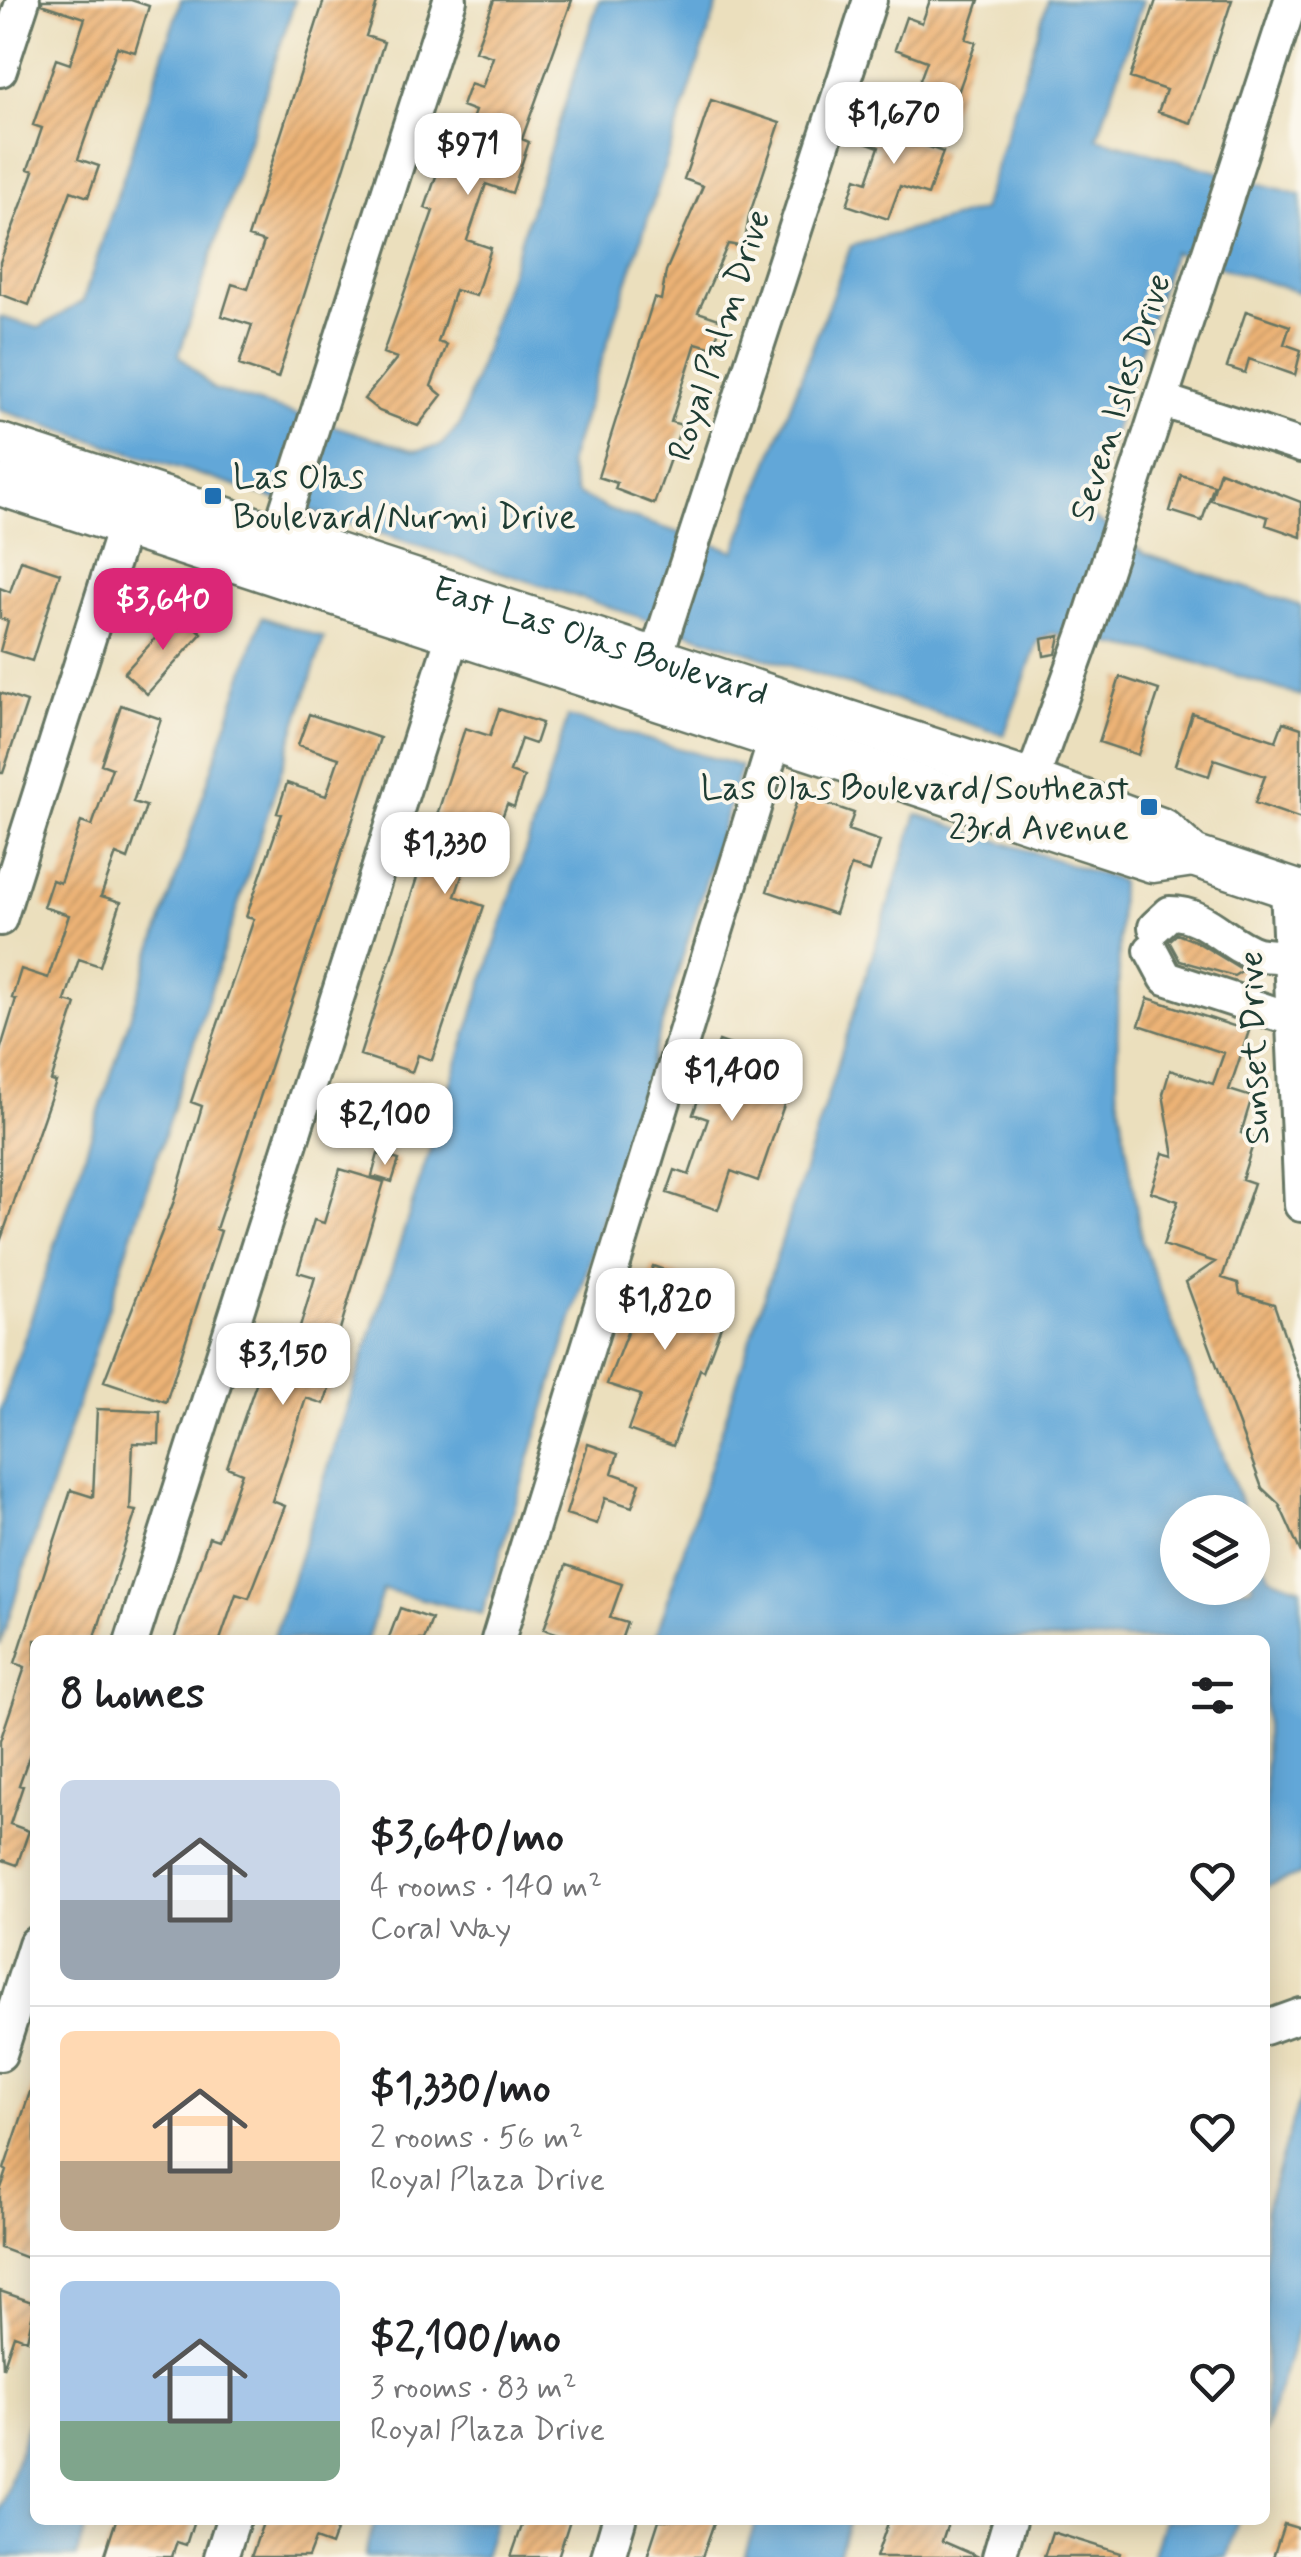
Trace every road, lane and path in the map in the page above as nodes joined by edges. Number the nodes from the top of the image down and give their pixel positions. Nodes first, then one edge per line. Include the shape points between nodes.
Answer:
1 (23, 0) edge
2 (450, 0) edge
3 (870, 0) edge
4 (1291, 0) edge
5 (1290, 40) edge
6 (0, 70) edge
7 (1160, 400) junction
8 (0, 444) edge
9 (1301, 446) edge
10 (0, 485) edge
11 (131, 505) junction
12 (276, 538) junction
13 (460, 614) junction
14 (660, 646) junction
15 (644, 694) junction
16 (781, 719) junction
17 (1025, 800) junction
18 (1294, 889) edge
19 (0, 918) edge
20 (1294, 968) edge
21 (1292, 1019) junction
22 (1299, 1112) edge
23 (1301, 1205) edge
24 (134, 1635) edge
25 (500, 1635) edge
26 (30, 1960) edge
27 (1301, 2015) edge
28 (1270, 2026) edge
29 (0, 2054) edge
30 (231, 2525) edge
31 (618, 2525) edge
32 (1008, 2525) edge
33 (221, 2557) edge
34 (608, 2557) edge
35 (998, 2557) edge

1 - 6 street
2 - 12 street
3 - 14 street, Royal Palm Drive
4 - 5 street, Seven Isles Drive
5 - 7 street, Seven Isles Drive via 1235,175
7 - 9 street
7 - 17 street, Seven Isles Drive
8 - 11 main road, East Las Olas Boulevard
10 - 11 main road, East Las Olas Boulevard
11 - 12 main road, East Las Olas Boulevard
11 - 19 street
12 - 13 main road, East Las Olas Boulevard
13 - 14 main road, East Las Olas Boulevard
13 - 15 main road, East Las Olas Boulevard
13 - 24 street
14 - 15 street, Royal Palm Drive
14 - 16 main road, East Las Olas Boulevard
15 - 16 main road, East Las Olas Boulevard
16 - 17 main road, East Las Olas Boulevard
16 - 25 street
17 - 18 main road, East Las Olas Boulevard via 1164,829 1193,856
18 - 20 street, Sunset Drive
20 - 21 street, Sunset Drive
20 - 21 street via 1181,913 1170,912 1153,938 1166,978
21 - 22 street, Sunset Drive
22 - 23 street, Sunset Drive
26 - 29 street
27 - 28 street
30 - 33 street
31 - 34 street
32 - 35 street

